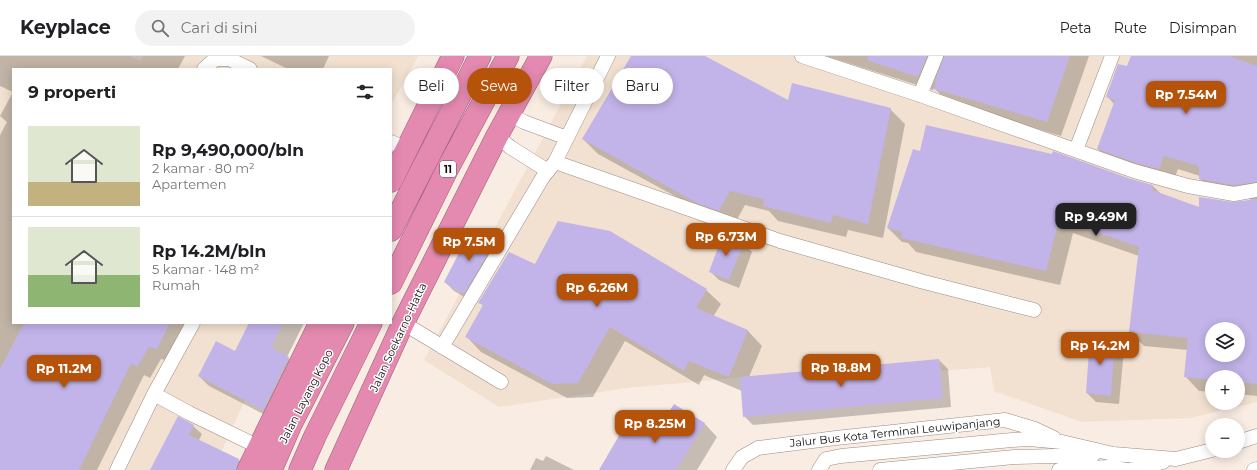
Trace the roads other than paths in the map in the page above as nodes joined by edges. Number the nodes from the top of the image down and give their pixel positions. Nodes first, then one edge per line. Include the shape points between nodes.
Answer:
1 (453, 56) edge
2 (480, 56) edge
3 (508, 56) edge
4 (541, 56) edge
5 (608, 56) edge
6 (802, 56) edge
7 (936, 56) edge
8 (1112, 56) edge
9 (205, 68) edge
10 (248, 68) edge
11 (920, 95) junction
12 (509, 114) junction
13 (497, 136) junction
14 (567, 138) junction
15 (399, 145) edge
16 (1076, 150) junction
17 (552, 167) junction
18 (392, 176) edge
19 (1257, 190) edge
20 (392, 228) edge
21 (392, 281) edge
22 (1034, 310) dead end
23 (192, 324) edge
24 (320, 324) edge
25 (342, 324) edge
26 (371, 324) edge
27 (403, 324) junction
28 (442, 347) junction
29 (501, 382) dead end
30 (154, 394) junction
31 (1257, 436) edge
32 (1245, 440) edge
33 (1062, 442) junction
34 (259, 447) junction
35 (1205, 452) edge
36 (1114, 454) junction
37 (1176, 459) junction
38 (1257, 469) edge
39 (117, 470) edge
40 (248, 470) edge
41 (271, 470) edge
42 (300, 470) edge
43 (336, 470) edge
44 (733, 470) edge
45 (819, 470) edge
46 (880, 470) edge
47 (1059, 470) edge
48 (1127, 470) edge
49 (1130, 470) edge
50 (1254, 470) edge

1 - 15 highway
2 - 20 highway, 11
3 - 21 highway, 11
4 - 12 highway, Jalan Soekarno-Hatta
5 - 14 lane
6 - 11 lane
7 - 11 lane
8 - 16 lane
9 - 10 lane via 214,59 229,59
11 - 16 lane
12 - 13 highway, Jalan Soekarno-Hatta
12 - 14 lane
13 - 17 lane via 510,147
13 - 27 highway, Jalan Soekarno-Hatta
14 - 17 lane
15 - 18 highway
16 - 19 lane via 1134,171 1188,186 1234,194
17 - 22 lane via 780,241
17 - 28 lane
23 - 30 lane
24 - 34 highway
25 - 41 highway, Jalan Layang Kopo via 291,424
26 - 42 highway
27 - 28 lane
27 - 43 highway, Jalan Soekarno-Hatta
28 - 29 lane
30 - 34 lane
30 - 39 lane
31 - 32 lane
33 - 36 lane
33 - 44 lane, Jalur Bus Kota Terminal Leuwipanjang via 1035,429 1006,420 758,448 742,456
33 - 45 lane via 1012,440 841,456 826,458
34 - 40 highway
35 - 37 lane
36 - 37 lane
36 - 46 lane via 1014,457
37 - 49 lane
38 - 50 lane
47 - 48 lane via 1108,467

